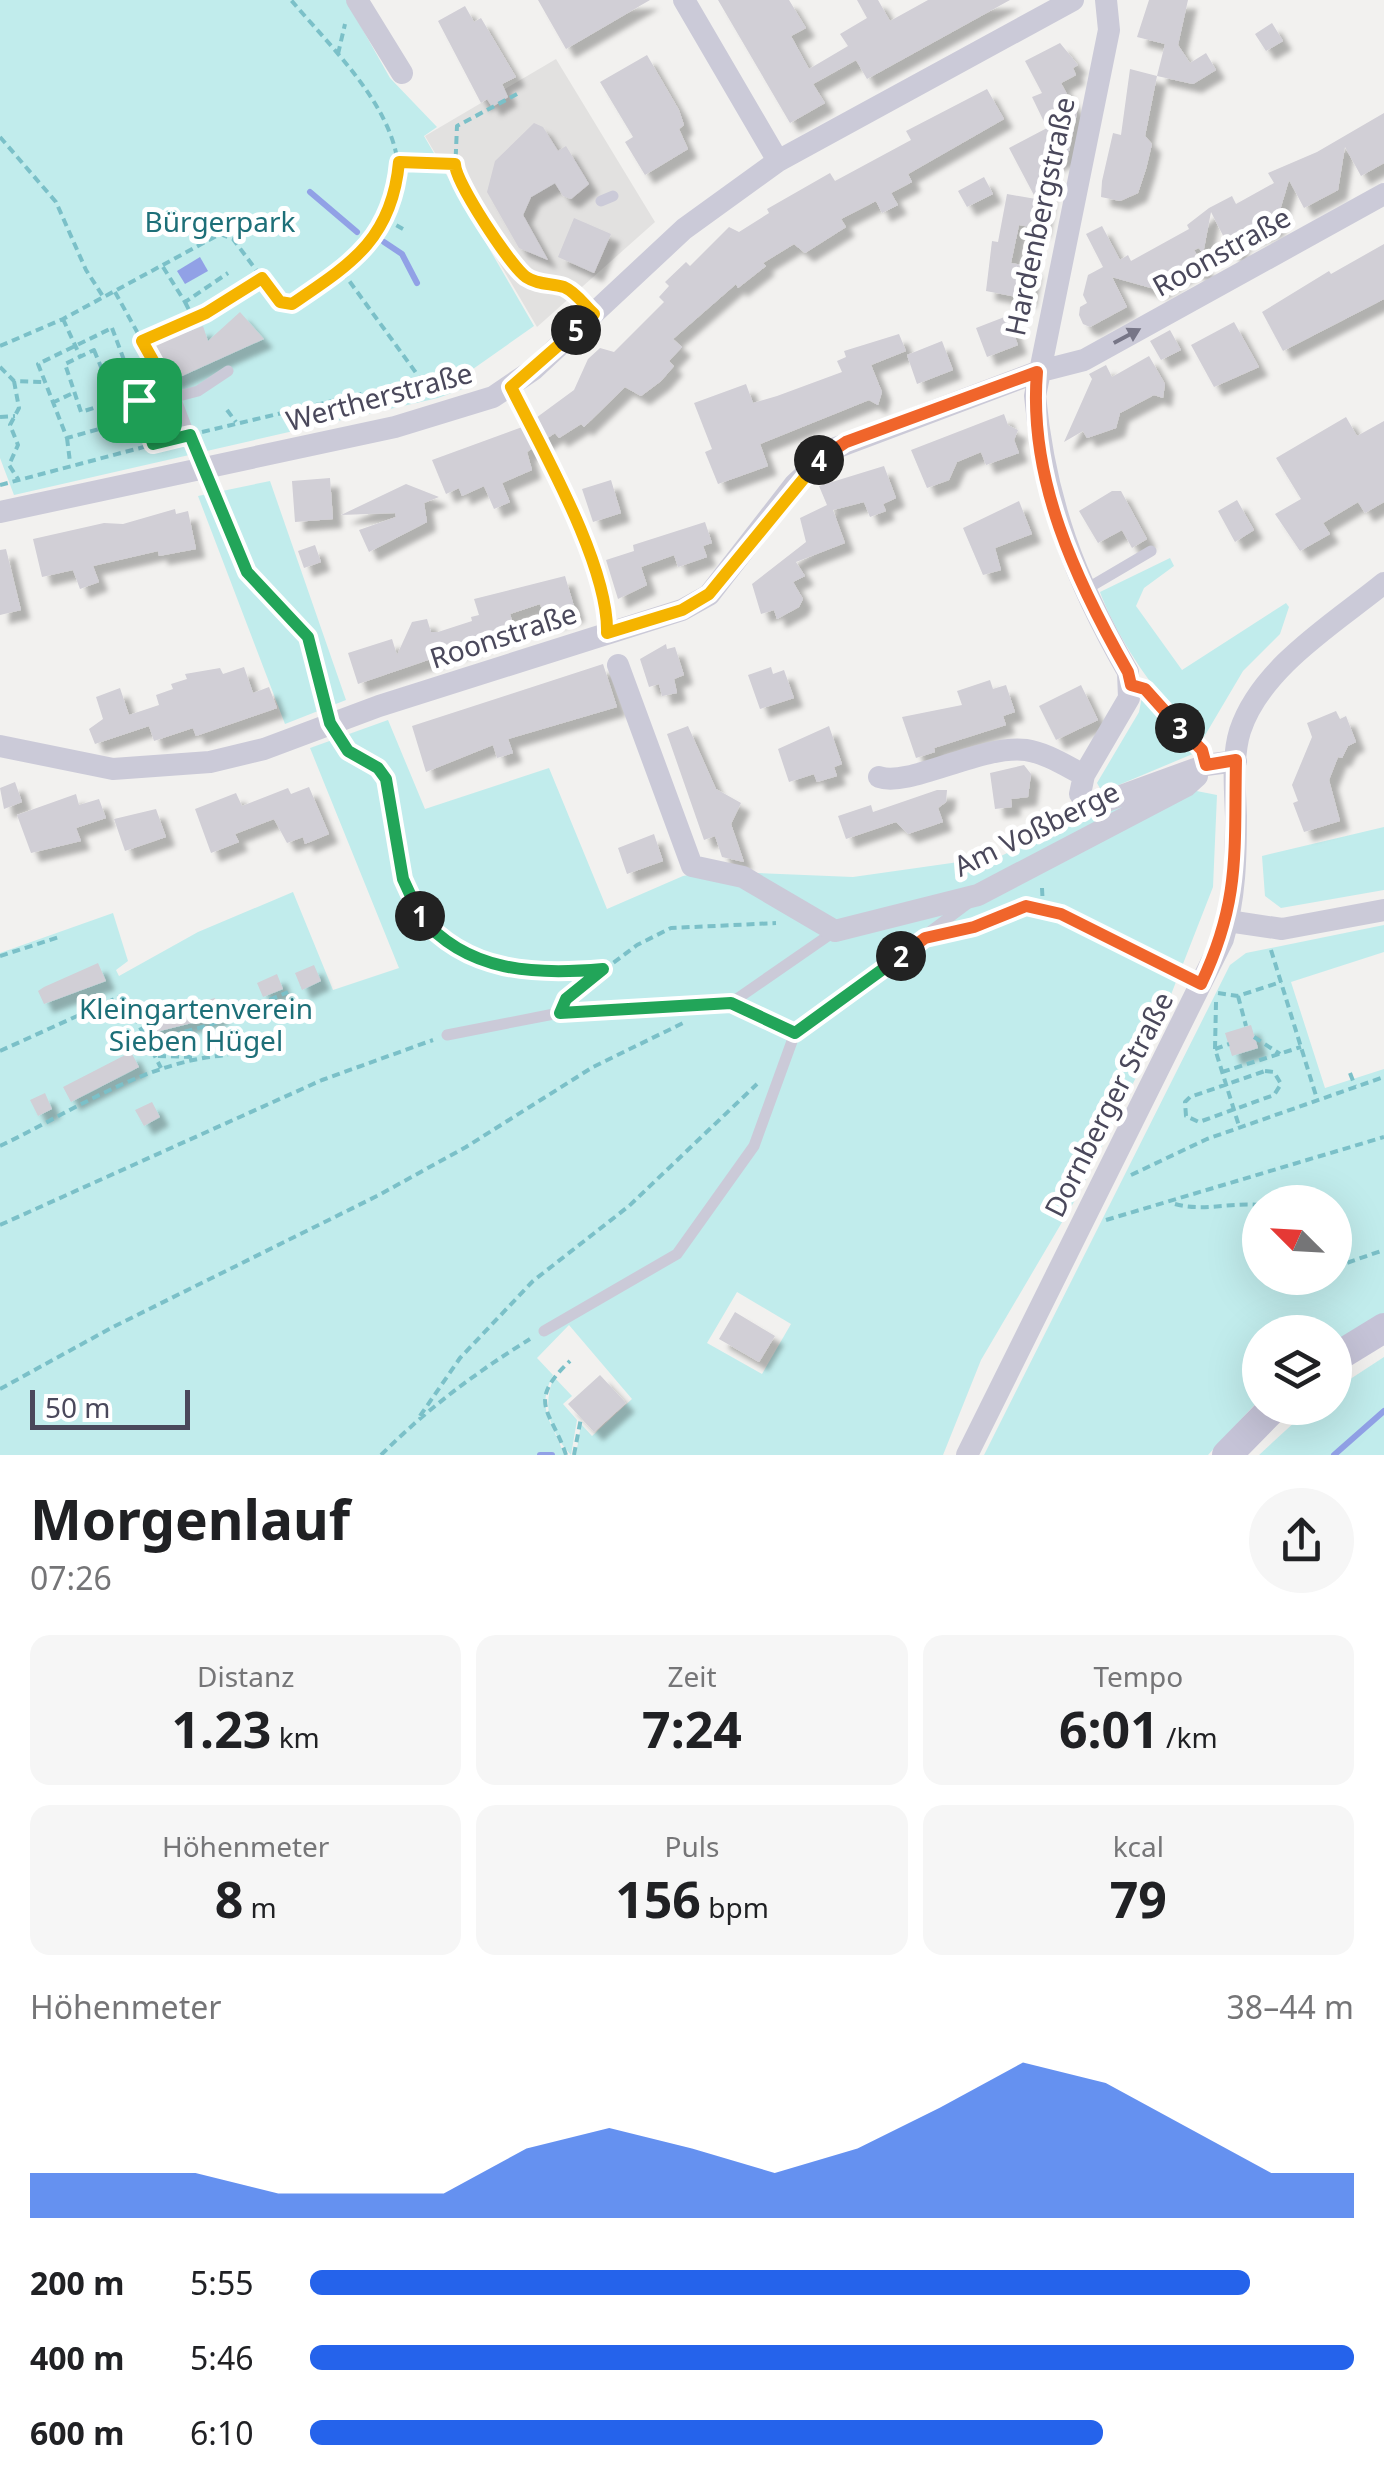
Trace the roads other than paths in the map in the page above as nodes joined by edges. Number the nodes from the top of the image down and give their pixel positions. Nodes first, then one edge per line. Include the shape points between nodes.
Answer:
1 (684, 0) edge
2 (1073, 0) edge
3 (1106, 0) edge
4 (1046, 7) edge
5 (364, 9) edge
6 (402, 73) dead end
7 (778, 160) junction
8 (1384, 194) edge
9 (228, 371) dead end
10 (1037, 372) junction
11 (202, 470) junction
12 (0, 512) edge
13 (1151, 551) dead end
14 (1384, 583) edge
15 (1083, 591) junction
16 (618, 666) dead end
17 (0, 746) edge
18 (1236, 760) junction
19 (1206, 765) junction
20 (879, 777) dead end
21 (1084, 787) junction
22 (978, 895) junction
23 (1384, 910) edge
24 (1228, 921) junction
25 (835, 931) junction
26 (731, 1003) junction
27 (795, 1033) junction
28 (447, 1036) road end
29 (1384, 1328) edge
30 (544, 1330) road end
31 (1352, 1348) edge
32 (1256, 1425) edge
33 (967, 1455) edge
34 (1227, 1455) edge

1 - 7 street
2 - 4 street, Wertherstraße
3 - 10 street, Hardenbergstraße via 1109,30
4 - 7 street, Wertherstraße
5 - 6 street
7 - 11 street, Wertherstraße via 684,229 493,397 395,427
10 -> 8 street, Roonstraße via 1084,360
9 - 11 lane via 175,397
10 - 15 street, Hardenbergstraße via 1050,497
10 - 17 street, Roonstraße via 833,450 795,484 709,594 682,610 264,749 113,769
11 - 12 street, Wertherstraße
13 - 15 lane
14 - 18 street, Dornberger Straße via 1271,681 1246,718
15 - 21 street, Hardenbergstraße via 1131,685
16 - 25 street via 692,866 743,877
18 - 19 street
18 - 24 street, Dornberger Straße
19 - 21 street via 1104,802
19 - 22 street, Am Voßberge via 1186,786
20 - 21 street via 898,780 1013,750 1038,753
22 - 25 street, Am Voßberge
22 - 27 lane
23 - 24 street via 1282,929
24 - 33 street, Dornberger Straße
25 - 26 lane
26 - 27 lane
26 - 28 lane via 560,1013
27 - 30 lane via 754,1146 677,1254
29 - 31 main road
32 - 34 main road

